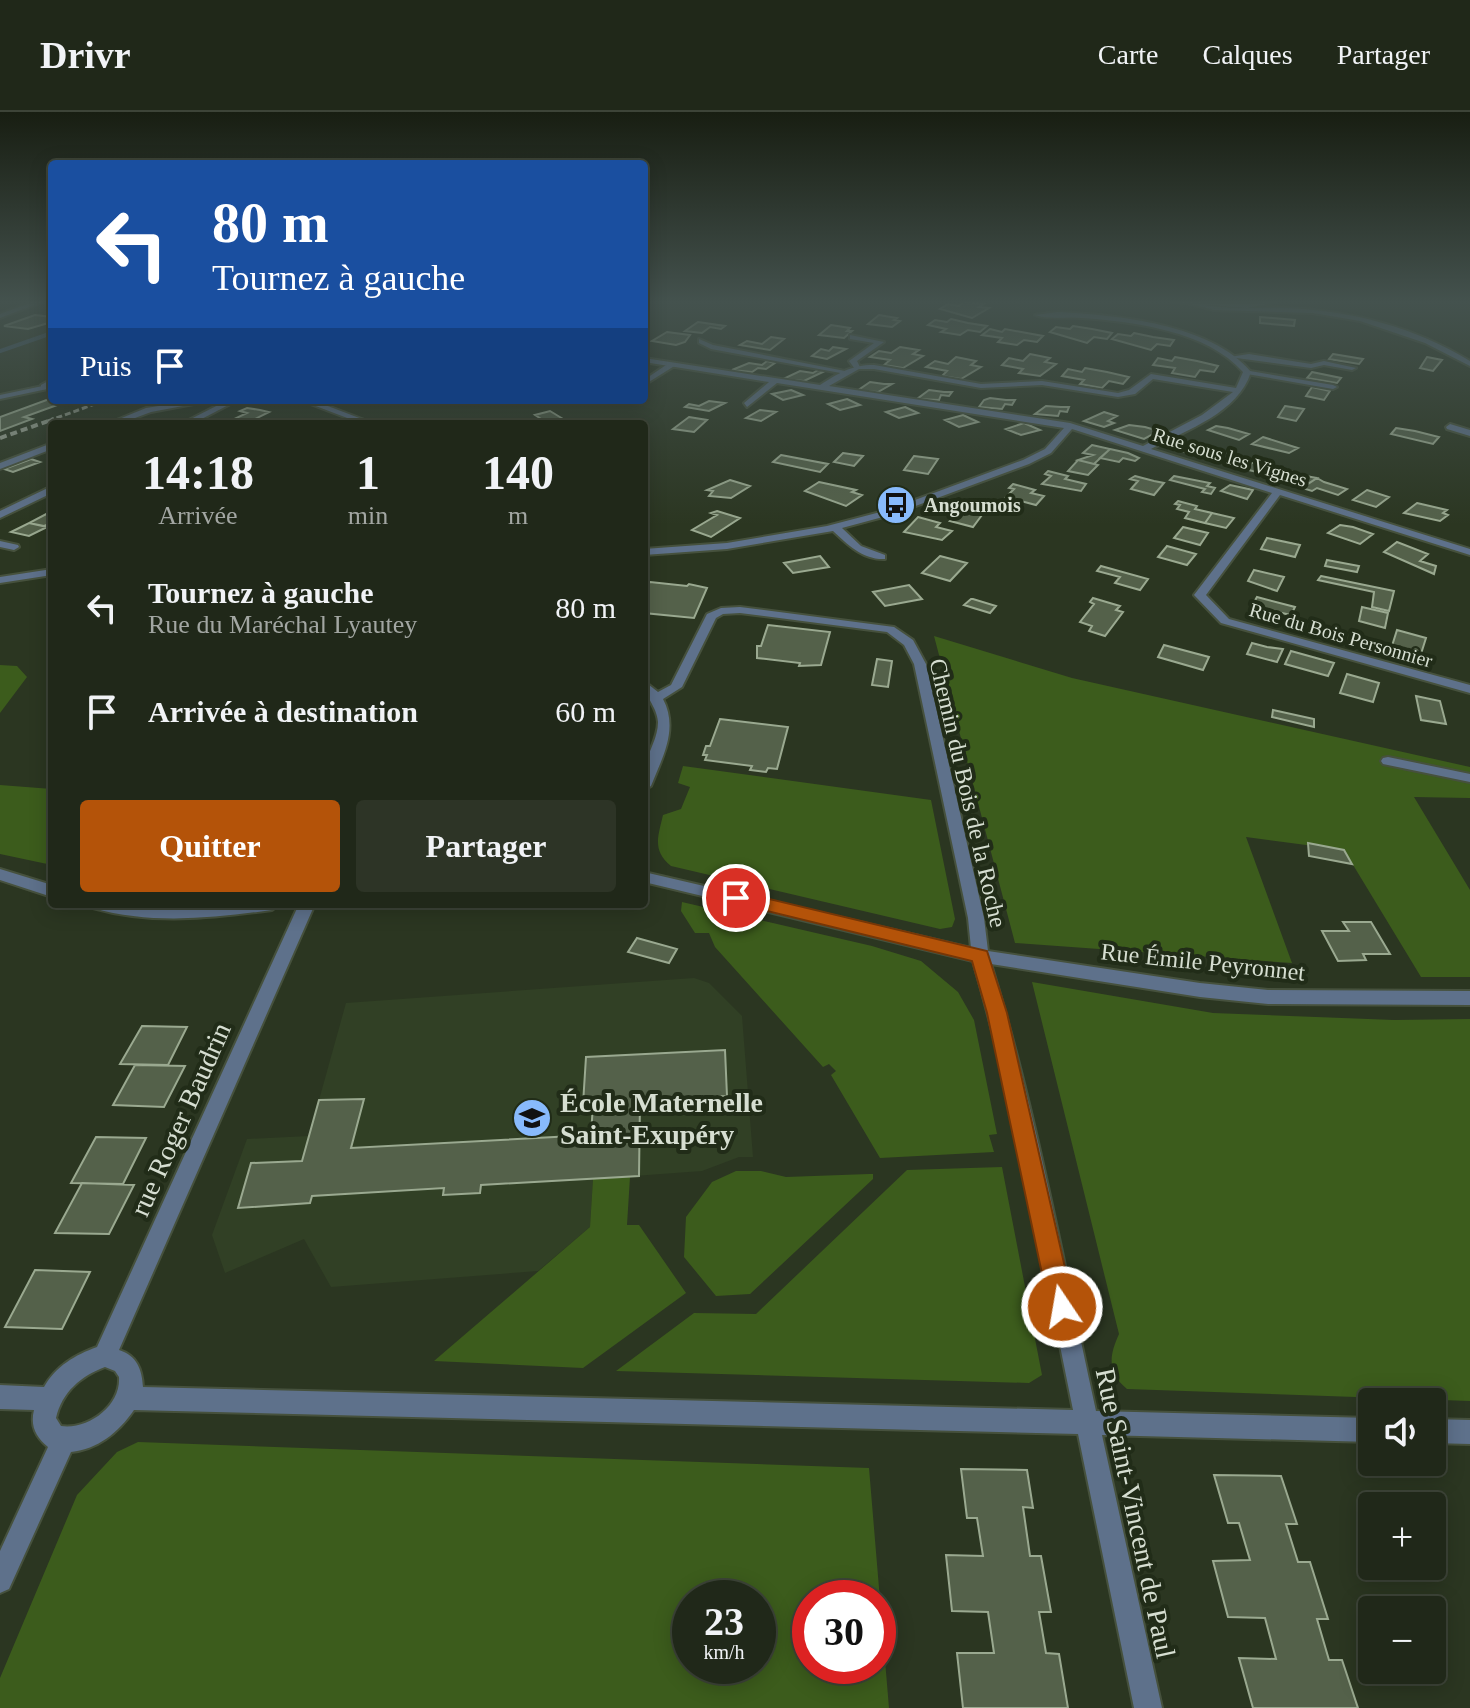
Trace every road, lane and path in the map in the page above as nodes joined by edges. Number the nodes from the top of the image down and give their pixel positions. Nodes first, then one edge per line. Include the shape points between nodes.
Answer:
1 (741, 376) edge
2 (839, 376) edge
3 (927, 376) edge
4 (1150, 376) edge
5 (1154, 376) edge
6 (1245, 376) edge
7 (1273, 376) edge
8 (774, 382) junction
9 (48, 385) edge
10 (1333, 387) dead end
11 (819, 389) junction
12 (1240, 391) junction
13 (0, 397) edge
14 (186, 404) edge
15 (226, 404) edge
16 (315, 404) edge
17 (747, 405) dead end
18 (122, 420) edge
19 (195, 420) edge
20 (360, 420) edge
21 (1070, 426) junction
22 (1450, 427) dead end
23 (1470, 433) edge
24 (48, 448) edge
25 (1144, 449) junction
26 (0, 466) edge
27 (48, 491) edge
28 (1278, 491) junction
29 (0, 515) edge
30 (835, 527) junction
31 (0, 544) edge
32 (14, 547) dead end
33 (648, 552) edge
34 (1470, 552) edge
35 (881, 557) dead end
36 (48, 573) edge
37 (0, 580) edge
38 (648, 688) edge
39 (1470, 689) edge
40 (658, 697) junction
41 (1388, 761) dead end
42 (648, 775) edge
43 (1470, 778) edge
44 (0, 874) edge
45 (648, 878) edge
46 (48, 890) edge
47 (125, 908) edge
48 (247, 908) edge
49 (305, 908) edge
50 (980, 956) junction
51 (1470, 998) edge
52 (105, 1356) junction
53 (0, 1397) edge
54 (128, 1398) junction
55 (47, 1399) junction
56 (1088, 1425) junction
57 (1358, 1430) edge
58 (1446, 1431) edge
59 (1470, 1432) edge
60 (63, 1441) junction
61 (0, 1580) edge
62 (1148, 1708) edge

1 - 8 street, Rue sous les Vignes
2 - 11 street
3 - 4 street via 981,386 1042,383 1118,395 1132,392
5 - 12 street
6 - 12 street
7 - 10 street
8 - 11 street, Rue sous les Vignes
8 - 17 street
9 - 13 street
11 - 21 street, Rue sous les Vignes
12 - 25 street via 1231,402
14 - 18 street
15 - 19 street
16 - 20 street
21 - 25 street, Rue sous les Vignes
21 - 30 street via 1048,451 1026,462
22 - 23 street
24 - 26 street
25 - 28 street, Rue sous les Vignes
27 - 29 street
28 - 34 street, Rue sous les Vignes
28 - 39 street, Rue du Bois Personnier via 1200,595 1209,606 1225,621
30 - 33 street via 727,546
30 - 35 street via 857,548
31 - 32 street
36 - 37 street
38 - 40 street
40 - 42 street via 666,715 665,730
40 - 50 street, Chemin du Bois de la Roche via 676,687 711,616 721,611 890,629 909,643 920,664
41 - 43 street
44 - 46 street
45 - 50 street, Rue Émile Peyronnet
47 - 48 street via 202,915
49 - 52 street, rue Roger Baudrin
50 - 51 street, Rue Émile Peyronnet via 1268,997
50 - 56 street, Rue Saint-Vincent de Paul
52 - 54 street via 125,1364 131,1385
52 - 55 street via 79,1364
53 - 55 street
54 - 56 street
54 - 60 street via 100,1430
55 - 60 street via 45,1426
56 - 57 street
56 - 62 street, Rue Saint-Vincent de Paul
58 - 59 street
60 - 61 street

